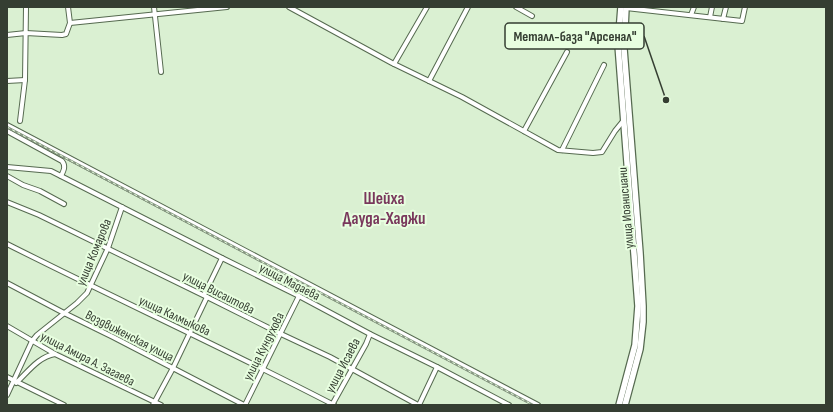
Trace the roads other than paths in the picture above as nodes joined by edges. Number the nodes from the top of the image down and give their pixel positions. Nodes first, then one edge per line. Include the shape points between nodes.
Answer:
1 (26, 7) edge
2 (68, 7) edge
3 (154, 7) edge
4 (227, 7) edge
5 (290, 7) edge
6 (427, 7) edge
7 (468, 7) edge
8 (516, 7) edge
9 (624, 7) edge
10 (694, 7) edge
11 (712, 7) edge
12 (726, 7) edge
13 (745, 7) edge
14 (155, 14) junction
15 (691, 15) junction
16 (532, 16) dead end
17 (710, 17) junction
18 (723, 19) junction
19 (70, 23) junction
20 (26, 33) junction
21 (7, 35) edge
22 (567, 52) dead end
23 (394, 64) junction
24 (604, 66) dead end
25 (160, 72) dead end
26 (7, 80) edge
27 (25, 80) junction
28 (429, 81) junction
29 (626, 120) junction
30 (20, 121) dead end
31 (7, 125) edge
32 (7, 131) edge
33 (524, 131) junction
34 (562, 150) junction
35 (7, 167) edge
36 (7, 176) edge
37 (61, 176) junction
38 (7, 202) edge
39 (64, 204) dead end
40 (122, 207) junction
41 (7, 244) edge
42 (108, 248) junction
43 (222, 258) junction
44 (7, 283) edge
45 (89, 286) junction
46 (205, 296) junction
47 (299, 296) junction
48 (64, 313) junction
49 (7, 326) edge
50 (190, 333) junction
51 (280, 334) junction
52 (370, 334) junction
53 (32, 341) junction
54 (55, 354) junction
55 (436, 367) junction
56 (173, 368) junction
57 (263, 369) junction
58 (352, 370) junction
59 (7, 377) edge
60 (15, 381) junction
61 (7, 395) edge
62 (154, 403) edge
63 (64, 405) edge
64 (161, 405) edge
65 (244, 405) edge
66 (333, 405) edge
67 (419, 405) edge
68 (508, 405) edge
69 (538, 405) edge
70 (619, 405) edge
71 (625, 405) edge

1 - 20 street
2 - 19 street
3 - 14 street
4 - 14 street
5 - 23 street
6 - 23 street
7 - 28 street
8 - 16 street
9 - 15 street
9 - 29 main road via 618,45
10 - 15 street
11 - 17 street
12 - 18 street
13 - 18 street via 742,21
14 - 19 street
14 - 25 street
15 - 17 street
17 - 18 street
19 - 20 street via 66,34 62,35
20 - 21 street
20 - 27 street
22 - 33 street
23 - 28 street
24 - 34 street
26 - 27 street
27 - 30 street
28 - 33 street
29 - 34 street via 602,152
29 - 70 main road via 638,306 635,345
29 - 71 main road, улица Иоанисиани via 642,280 643,322 637,361
31 - 69 street
32 - 37 street via 62,161 65,164
33 - 34 street
35 - 37 street, улица Мадаева via 51,171
36 - 39 street
37 - 40 street, улица Мадаева
38 - 42 street, улица Висаитова
40 - 42 street, улица Комарова
40 - 43 street, улица Мадаева
41 - 45 street, улица Калмыкова
42 - 45 street, улица Комарова
42 - 46 street, улица Висаитова
43 - 46 street
43 - 47 street, улица Мадаева
44 - 48 street, Воздвиженская улица
45 - 48 street, улица Комарова via 87,293
45 - 50 street, улица Калмыкова
46 - 50 street
46 - 51 street, улица Висаитова
47 - 51 street, улица Кундухова
47 - 52 street, улица Мадаева
48 - 53 street, улица Комарова
48 - 56 street, Воздвиженская улица
49 - 53 street, улица Амира А. Загаева
50 - 56 street
50 - 57 street, улица Калмыкова
51 - 57 street, улица Кундухова
51 - 58 street, улица Висаитова
52 - 55 street, улица Мадаева
52 - 58 street, улица Исаева
53 - 54 street, улица Амира А. Загаева
53 - 60 street, улица Комарова
54 - 60 street via 47,355
54 - 62 street, улица Амира А. Загаева
55 - 67 street
55 - 68 street, улица Мадаева
56 - 62 street
56 - 65 street, Воздвиженская улица
57 - 65 street, улица Кундухова
57 - 66 street, улица Калмыкова
58 - 66 street, улица Исаева
58 - 67 street, улица Висаитова
59 - 60 street
60 - 61 street, улица Комарова
60 - 63 street
62 - 64 street, улица Амира А. Загаева

